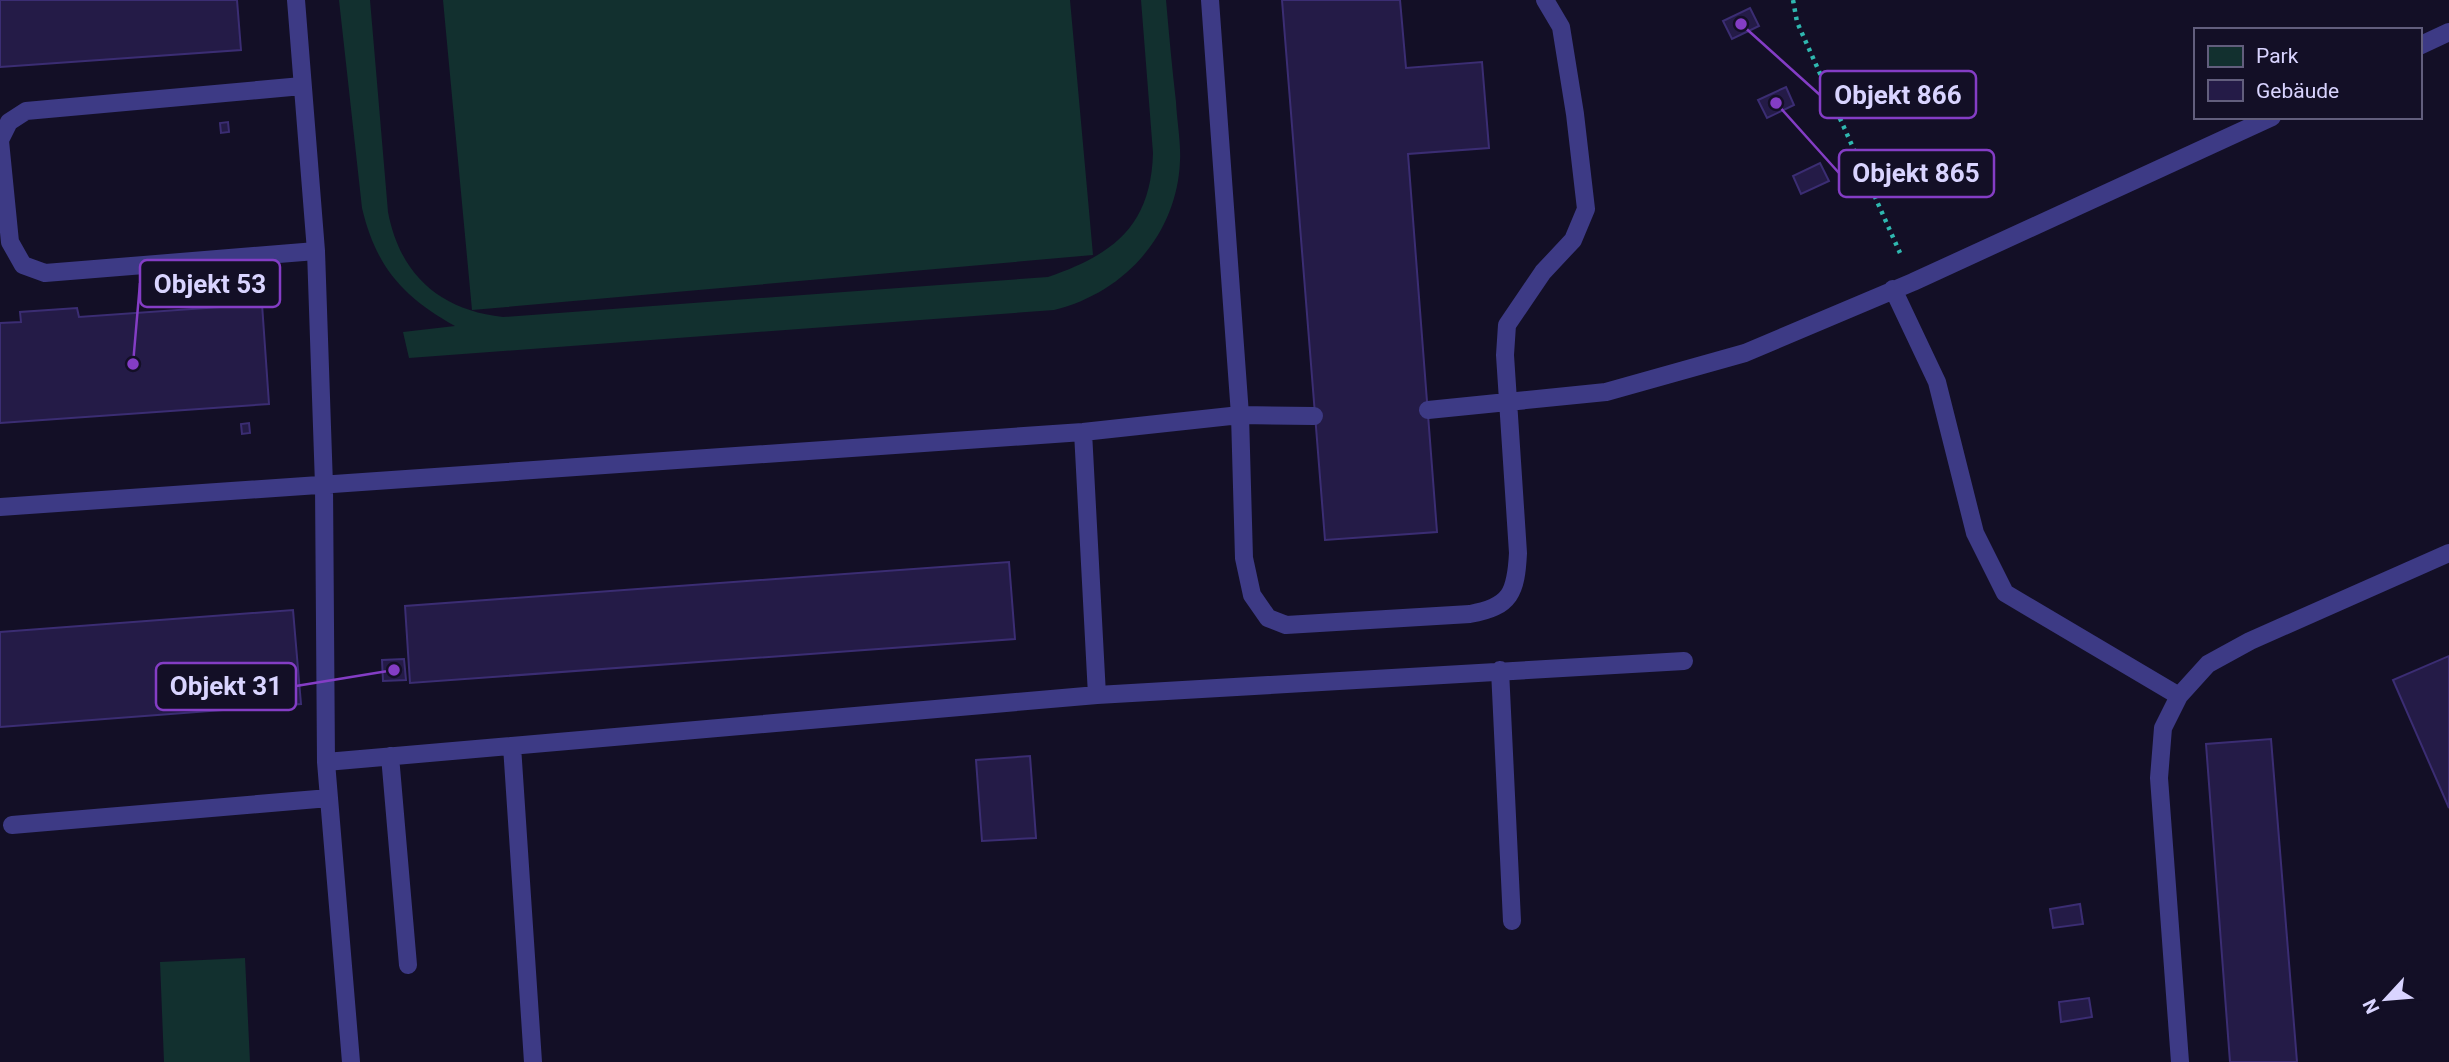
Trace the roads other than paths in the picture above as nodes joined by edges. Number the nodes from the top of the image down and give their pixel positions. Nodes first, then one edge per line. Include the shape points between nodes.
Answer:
1 (296, 0) edge
2 (1210, 0) edge
3 (1545, 0) edge
4 (2449, 32) edge
5 (2421, 45) edge
6 (302, 86) junction
7 (2268, 119) edge
8 (0, 140) edge
9 (316, 251) junction
10 (1894, 289) junction
11 (1509, 401) junction
12 (1428, 410) dead end
13 (1240, 415) junction
14 (1314, 416) dead end
15 (1083, 432) junction
16 (324, 485) junction
17 (0, 507) edge
18 (2449, 553) edge
19 (1684, 661) dead end
20 (1500, 670) junction
21 (1097, 695) junction
22 (2179, 696) junction
23 (512, 746) junction
24 (390, 756) junction
25 (326, 762) junction
26 (329, 798) junction
27 (12, 825) dead end
28 (1512, 921) dead end
29 (408, 965) dead end
30 (351, 1062) edge
31 (533, 1062) edge
32 (2180, 1062) edge

1 - 6 lane
2 - 13 lane
3 - 11 lane via 1560,27 1586,209 1573,240 1507,325
4 - 5 lane
6 - 8 lane via 26,110 9,122
6 - 9 lane
7 - 10 lane
8 - 9 lane via 10,242 23,265 45,273
9 - 16 lane
10 - 11 lane via 1733,356 1606,392
10 - 22 lane via 1937,382 1975,533 2005,593
11 - 12 lane
11 - 13 lane via 1518,553 1517,580 1508,598 1491,611 1470,614 1309,624 1286,625 1268,618 1252,595 1244,558
13 - 14 lane
13 - 15 lane
15 - 16 lane
15 - 21 lane
16 - 17 lane
16 - 25 lane
18 - 22 lane via 2250,641 2208,664
19 - 20 lane
20 - 21 lane
20 - 28 lane
21 - 23 lane
22 - 32 lane via 2163,728 2159,778
23 - 24 lane
23 - 31 lane
24 - 25 lane
24 - 29 lane
25 - 26 lane
26 - 27 lane
26 - 30 lane

